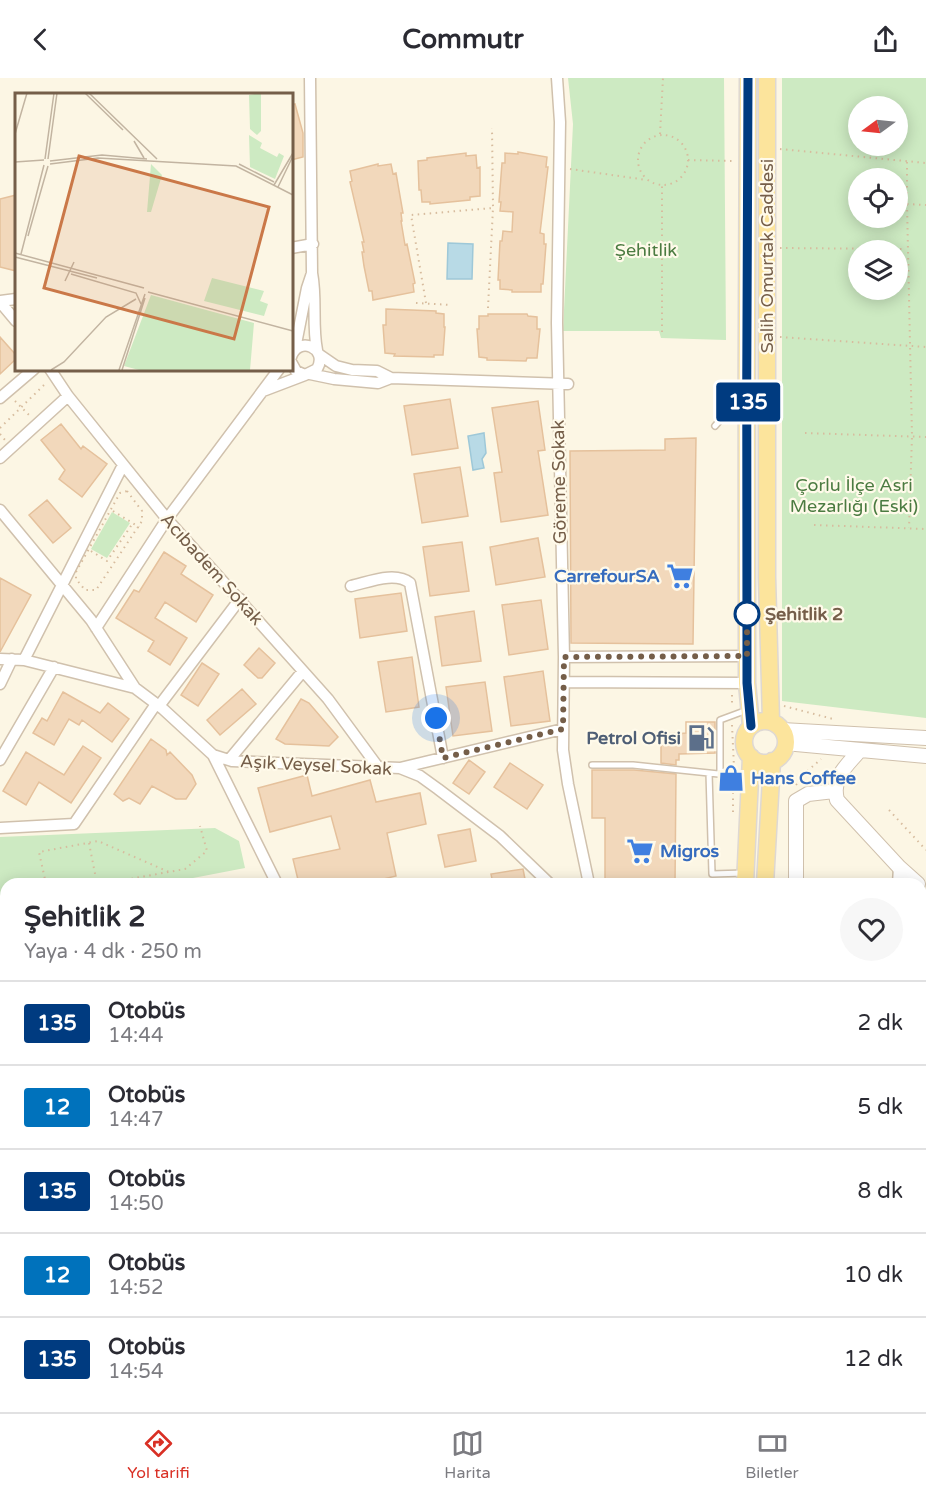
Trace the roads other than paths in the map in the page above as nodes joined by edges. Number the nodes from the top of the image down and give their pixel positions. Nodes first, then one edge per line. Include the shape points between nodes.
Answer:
1 (310, 78) edge
2 (557, 78) edge
3 (748, 78) edge
4 (767, 78) edge
5 (313, 244) junction
6 (292, 249) edge
7 (312, 273) junction
8 (15, 299) edge
9 (0, 302) edge
10 (15, 320) edge
11 (318, 352) junction
12 (292, 355) edge
13 (278, 370) edge
14 (52, 372) edge
15 (37, 373) edge
16 (307, 374) junction
17 (391, 378) junction
18 (563, 383) junction
19 (748, 388) junction
20 (260, 393) junction
21 (68, 396) junction
22 (0, 398) edge
23 (715, 426) dead end
24 (0, 458) edge
25 (123, 465) junction
26 (0, 510) edge
27 (167, 519) junction
28 (62, 585) junction
29 (351, 586) dead end
30 (240, 599) junction
31 (96, 628) junction
32 (747, 656) junction
33 (564, 657) junction
34 (6, 659) edge
35 (24, 660) junction
36 (54, 667) junction
37 (303, 671) junction
38 (564, 682) junction
39 (747, 683) junction
40 (0, 684) edge
41 (135, 688) junction
42 (158, 705) junction
43 (748, 709) junction
44 (751, 726) junction
45 (563, 729) junction
46 (779, 731) junction
47 (926, 738) edge
48 (860, 750) junction
49 (213, 755) junction
50 (926, 756) edge
51 (751, 757) junction
52 (443, 758) junction
53 (0, 760) edge
54 (229, 760) junction
55 (772, 761) junction
56 (592, 765) dead end
57 (378, 767) junction
58 (400, 768) junction
59 (709, 773) junction
60 (741, 776) junction
61 (834, 791) junction
62 (0, 828) edge
63 (899, 867) junction
64 (274, 878) edge
65 (544, 878) edge
66 (588, 878) edge
67 (745, 878) edge
68 (765, 878) edge
69 (796, 878) edge
70 (898, 878) edge
71 (912, 878) edge

1 - 5 street
2 - 18 street, Göreme Sokak
3 - 19 main road, Salih Omurtak Caddesi
4 - 46 main road, Salih Omurtak Caddesi via 767,577
5 - 6 street
5 - 7 street
7 - 11 street
7 - 12 street
8 - 9 street
9 - 10 street
11 - 12 street via 304,345
11 - 16 street via 320,365
11 - 17 street via 336,366 377,371
12 - 16 street via 296,371
13 - 20 street
14 - 21 street, Acıbadem Sokak
15 - 22 street
16 - 17 street via 378,383
16 - 20 street
17 - 18 street
18 - 33 street, Göreme Sokak
19 - 23 lane
19 - 32 main road, Salih Omurtak Caddesi
20 - 27 street
21 - 24 street
21 - 25 street, Acıbadem Sokak
25 - 27 street, Acıbadem Sokak
25 - 28 street
26 - 28 street
27 - 30 street, Acıbadem Sokak
27 - 31 street
28 - 31 street
28 - 35 street
29 - 52 street via 394,577 410,583
30 - 37 street, Acıbadem Sokak
30 - 42 street
31 - 41 street
32 - 33 street
32 - 39 main road, Salih Omurtak Caddesi
33 - 38 street, Göreme Sokak
34 - 35 street, Aşık Veysel Sokak
34 - 40 street
35 - 36 street, Aşık Veysel Sokak
36 - 41 street, Aşık Veysel Sokak
36 - 53 street
37 - 54 street
37 - 57 street, Acıbadem Sokak
38 - 39 street
38 - 45 street, Göreme Sokak
39 - 43 main road, Salih Omurtak Caddesi
41 - 42 street, Aşık Veysel Sokak
42 - 49 street, Aşık Veysel Sokak
42 - 62 street via 74,824
43 - 44 main road, Salih Omurtak Caddesi
43 - 60 lane via 720,720 720,771
44 - 46 main road via 756,722
44 - 51 main road via 744,739
45 - 52 street
45 - 66 street, Göreme Sokak via 568,784
46 - 47 street
46 - 48 street
46 - 55 main road via 781,755
48 - 50 street
48 - 61 street via 836,779
49 - 54 street, Aşık Veysel Sokak
49 - 64 street
51 - 55 main road
51 - 60 main road
52 - 58 street
54 - 57 street, Aşık Veysel Sokak
55 - 68 main road
56 - 59 lane
57 - 58 street, Aşık Veysel Sokak
58 - 65 street, Aşık Veysel Sokak via 420,776 500,836
59 - 60 lane
59 - 67 lane via 712,874
60 - 67 main road
61 - 63 street via 837,800
61 - 69 street via 808,794 796,801
63 - 70 street
63 - 71 street

